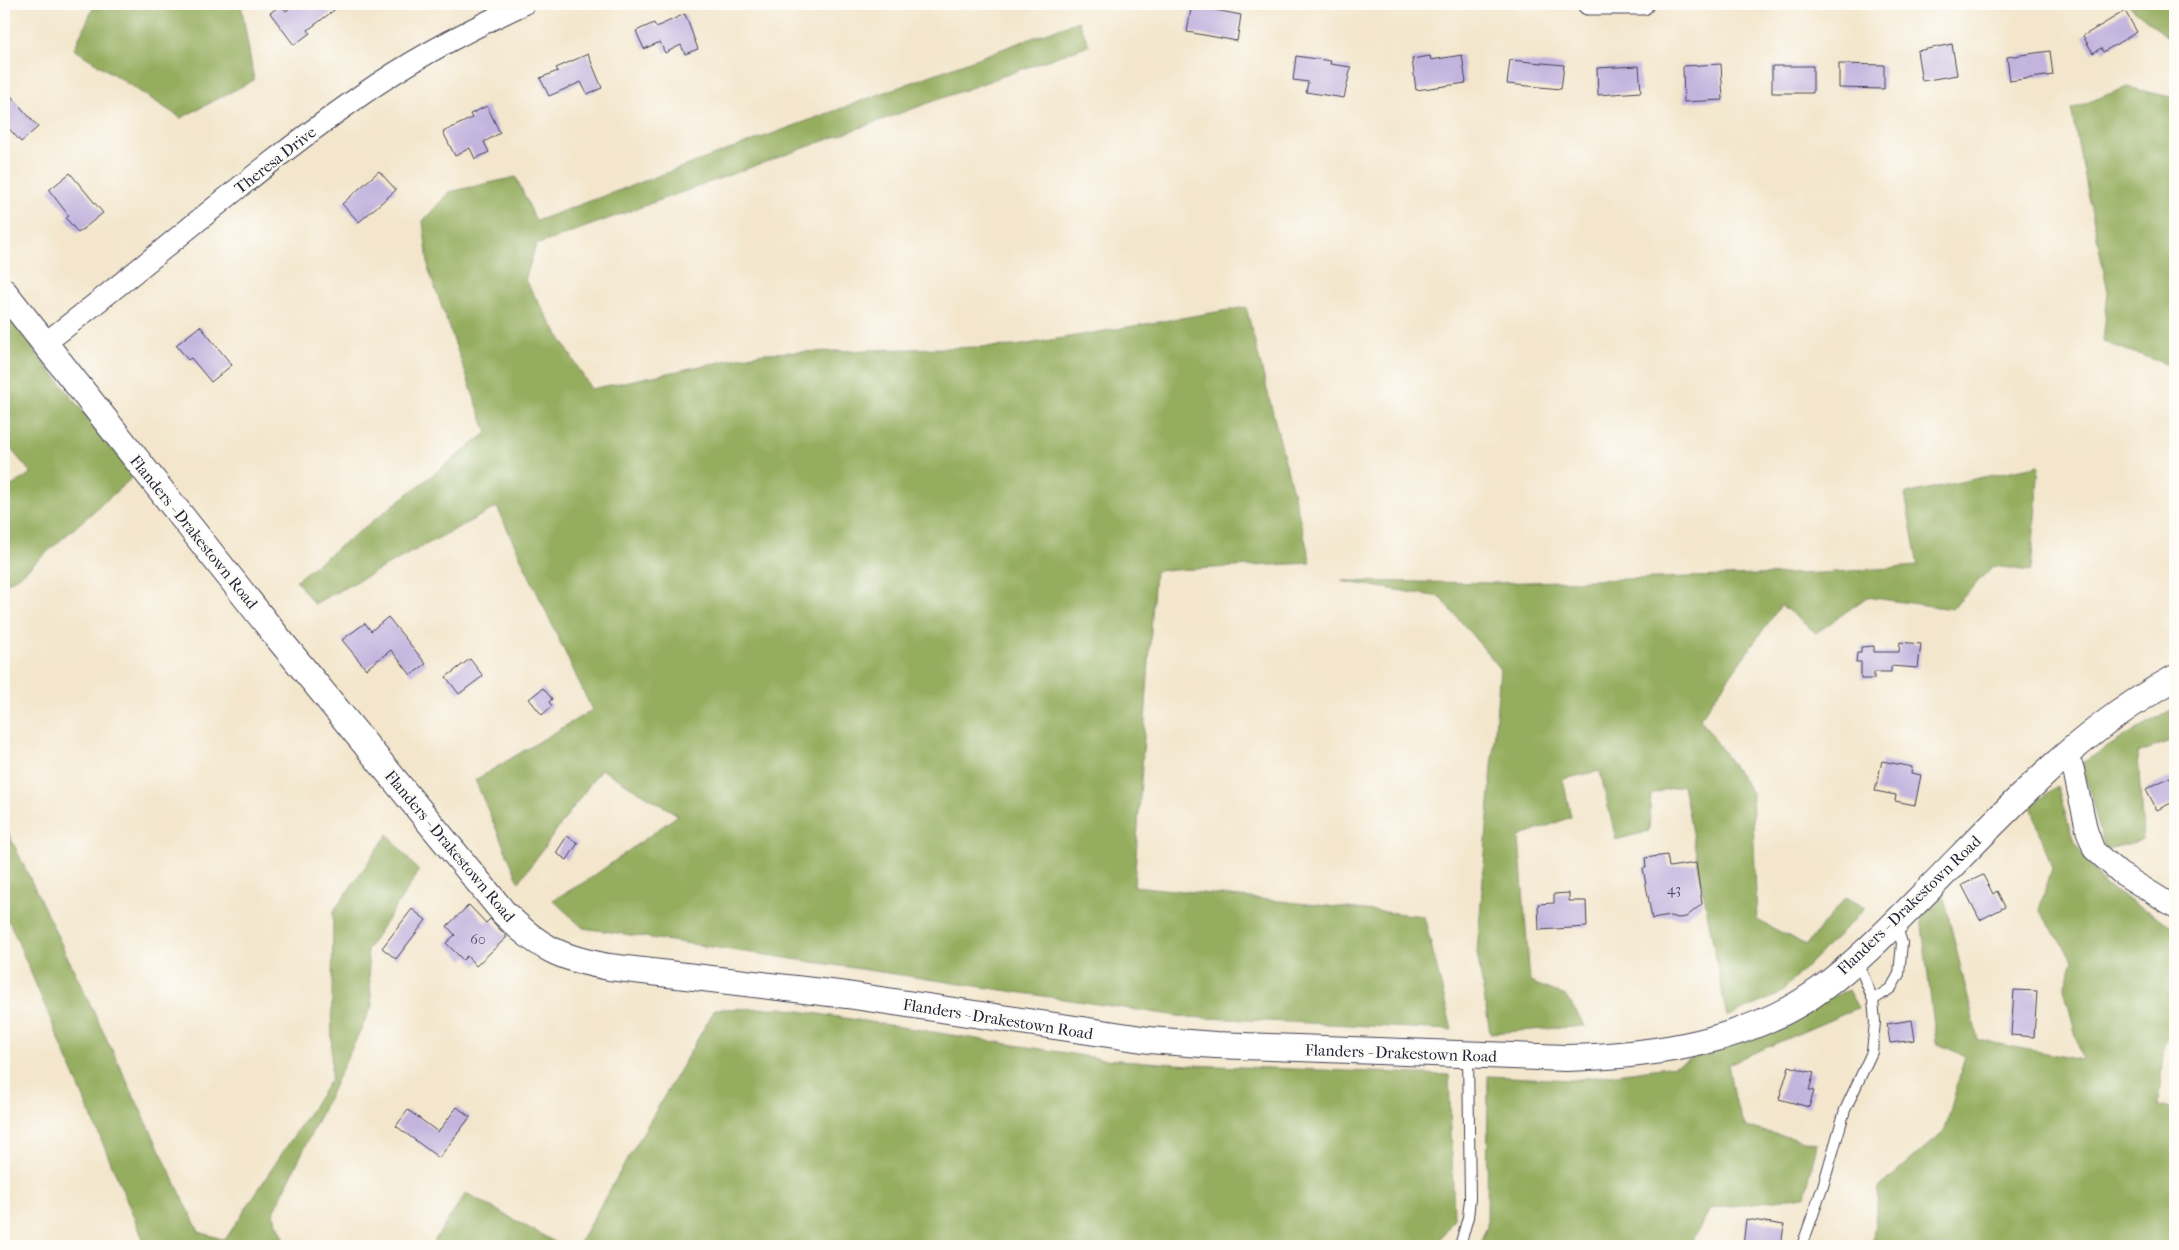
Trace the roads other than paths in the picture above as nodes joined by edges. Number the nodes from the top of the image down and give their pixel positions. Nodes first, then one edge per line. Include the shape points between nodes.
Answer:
1 (524, 4) edge
2 (1588, 4) edge
3 (1643, 4) edge
4 (4, 292) edge
5 (45, 343) junction
6 (2175, 678) edge
7 (2064, 755) junction
8 (2175, 907) edge
9 (1895, 923) junction
10 (1854, 961) junction
11 (1873, 1000) junction
12 (1468, 1056) junction
13 (1460, 1246) edge
14 (1802, 1246) edge

1 - 5 street, Theresa Drive via 433,50 362,95 295,143
2 - 3 street
4 - 5 street, Flanders - Drakestown Road
5 - 12 street, Flanders - Drakestown Road via 485,892 525,934 552,951 609,967 856,997 1149,1040
6 - 7 street, Flanders - Drakestown Road via 2122,710
7 - 8 street via 2073,768 2094,850 2120,873
7 - 9 street, Flanders - Drakestown Road
9 - 10 street, Flanders - Drakestown Road
9 - 11 lane via 1902,943 1899,974 1891,988
10 - 11 lane
10 - 12 street, Flanders - Drakestown Road via 1820,989 1782,1012 1736,1031 1682,1046 1613,1057
11 - 14 lane via 1872,1052 1845,1110
12 - 13 lane via 1470,1199

